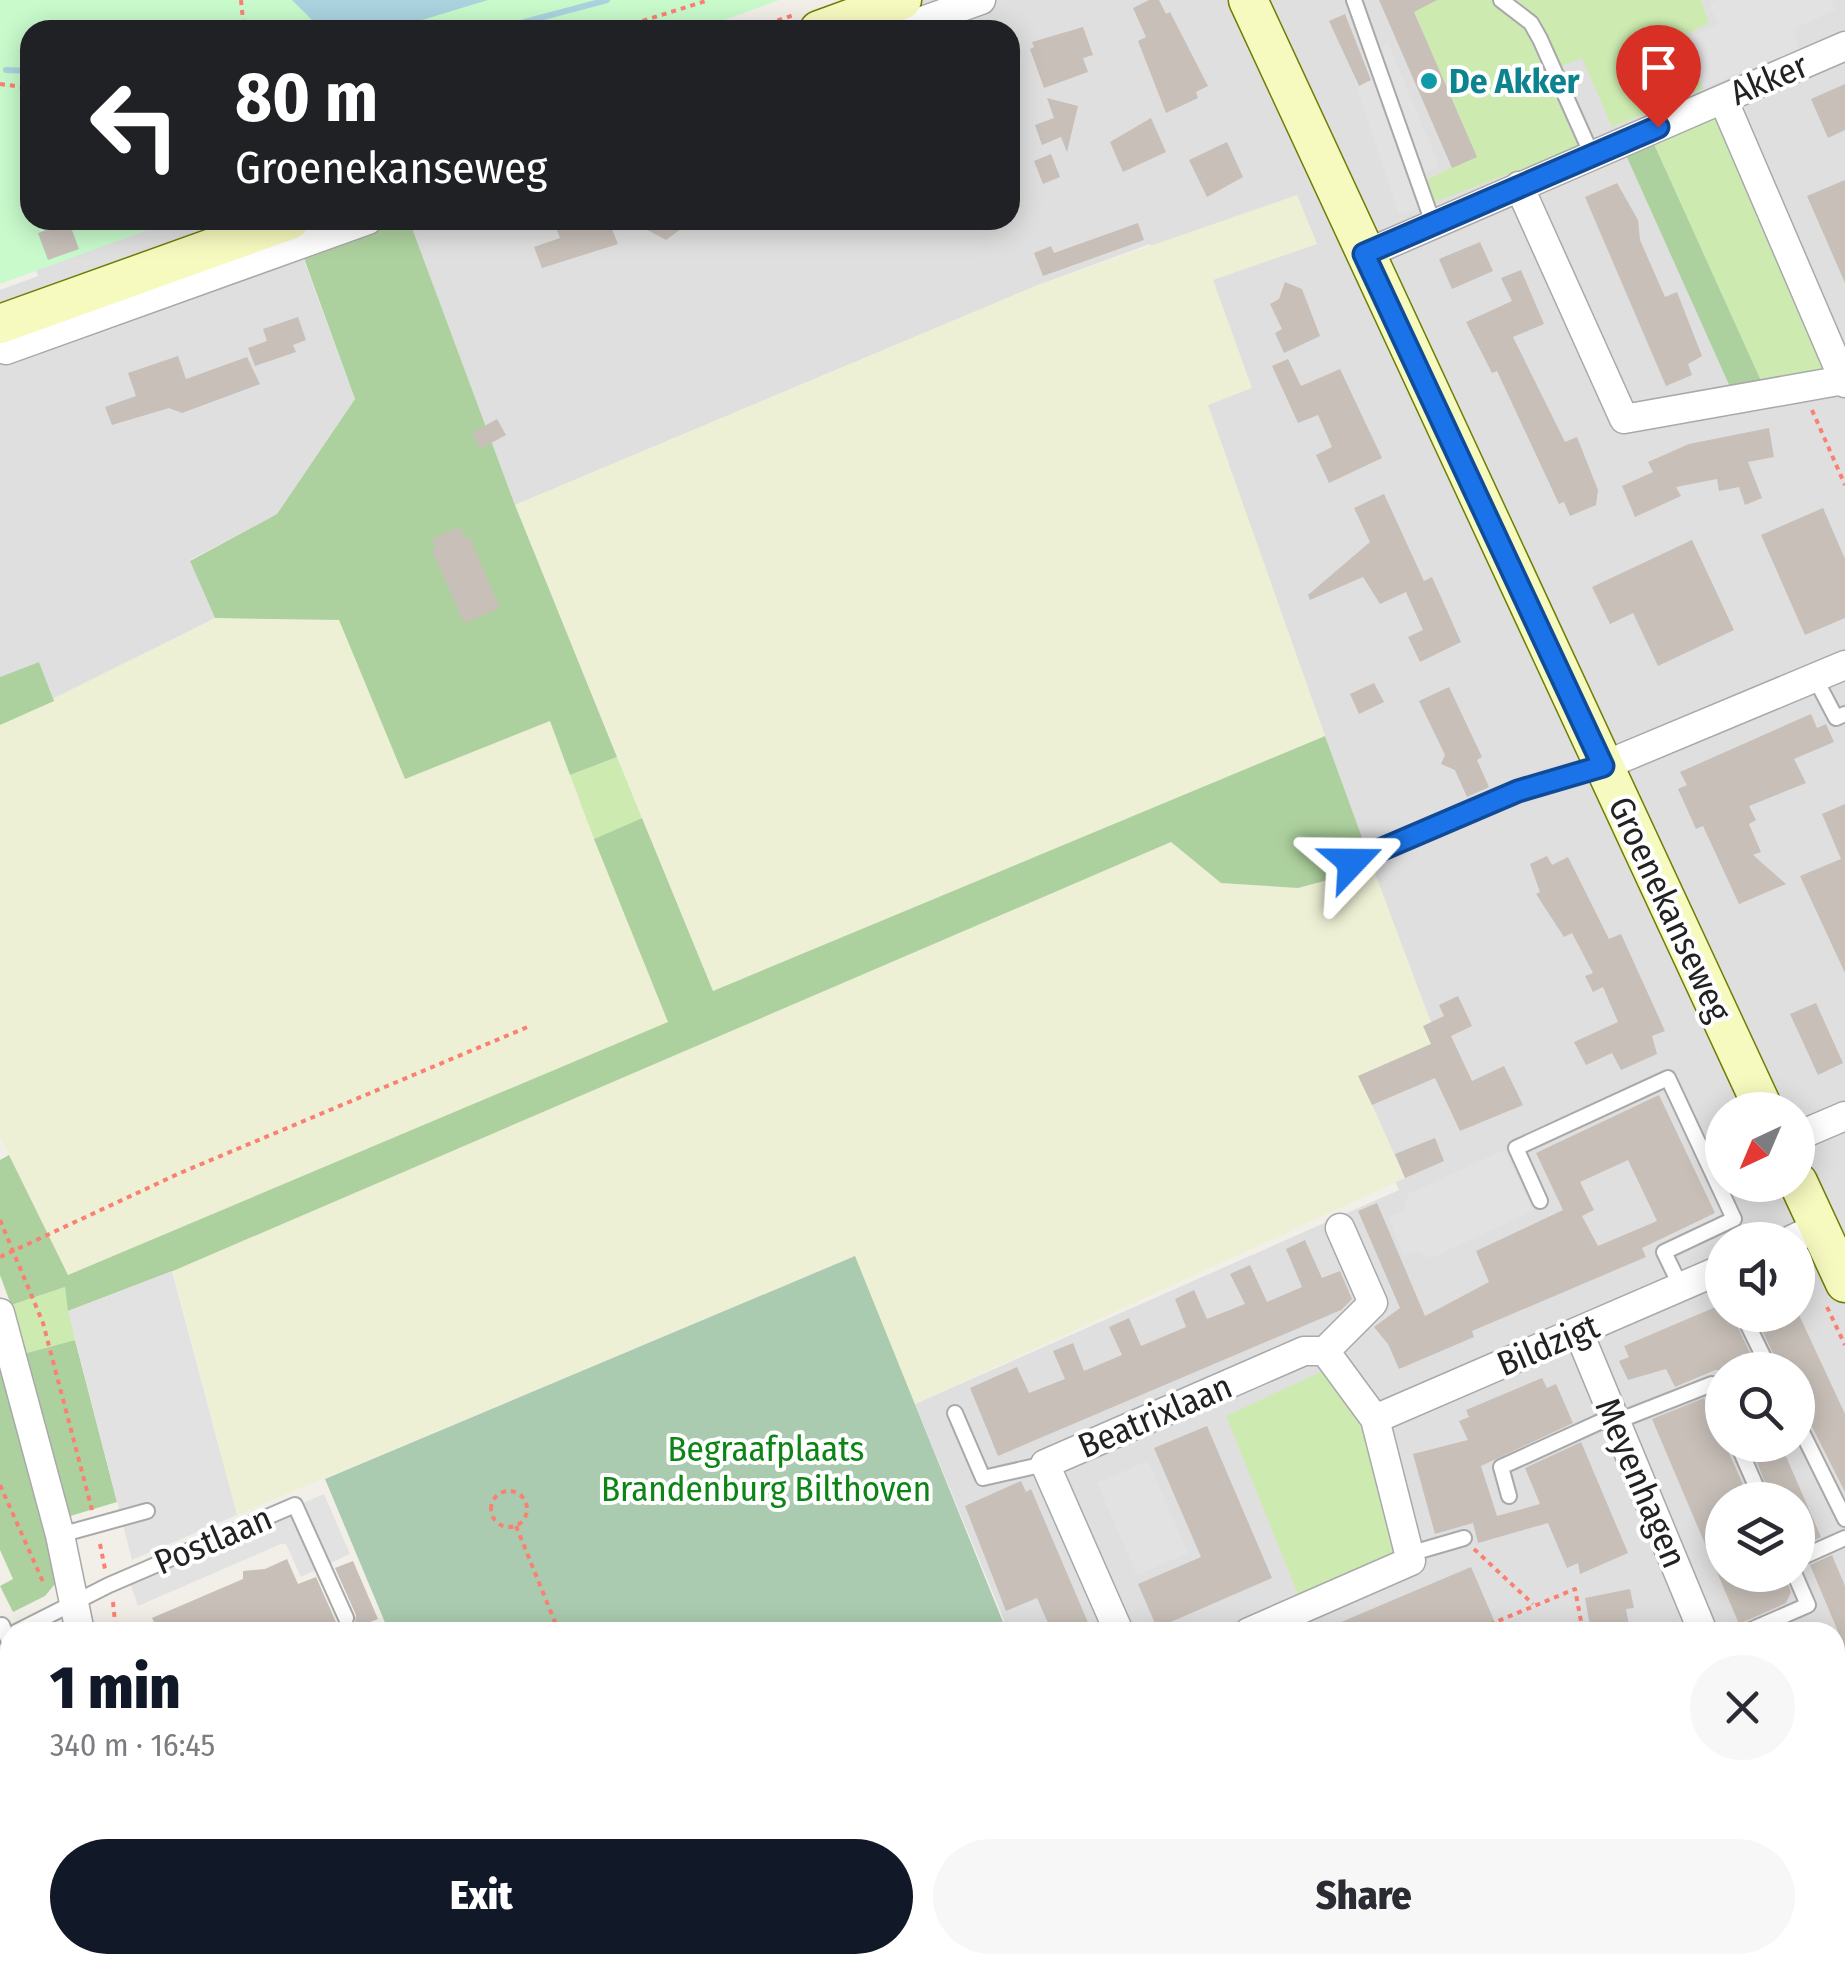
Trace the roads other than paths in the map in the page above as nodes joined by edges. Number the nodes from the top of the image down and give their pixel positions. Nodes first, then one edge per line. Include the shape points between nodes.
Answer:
1 (902, 0) edge
2 (981, 0) edge
3 (1248, 0) edge
4 (1354, 0) edge
5 (1501, 0) edge
6 (847, 20) edge
7 (925, 20) edge
8 (1845, 46) edge
9 (1723, 99) junction
10 (1592, 155) junction
11 (1519, 186) junction
12 (1434, 223) junction
13 (262, 230) edge
14 (340, 230) edge
15 (1364, 254) junction
16 (0, 324) edge
17 (0, 347) edge
18 (1844, 381) edge
19 (1845, 665) edge
20 (1815, 678) junction
21 (1845, 714) edge
22 (1603, 766) junction
23 (1352, 862) dead end
24 (1756, 1092) edge
25 (1845, 1116) edge
26 (1815, 1129) edge
27 (1540, 1201) dead end
28 (1340, 1228) dead end
29 (1815, 1246) edge
30 (1705, 1278) edge
31 (1845, 1284) edge
32 (1681, 1287) junction
33 (0, 1313) edge
34 (1578, 1333) junction
35 (1324, 1352) junction
36 (1705, 1386) edge
37 (955, 1413) dead end
38 (1374, 1418) junction
39 (1614, 1419) junction
40 (1815, 1458) edge
41 (1046, 1464) junction
42 (1509, 1496) dead end
43 (147, 1510) dead end
44 (1845, 1519) edge
45 (60, 1535) junction
46 (1464, 1538) road end
47 (1845, 1538) edge
48 (1815, 1551) edge
49 (1409, 1554) junction
50 (1802, 1592) edge
51 (69, 1617) edge
52 (346, 1618) dead end
53 (1114, 1622) edge
54 (1273, 1622) edge
55 (1699, 1622) edge
56 (1769, 1622) edge

1 - 6 main road
2 - 7 street
3 - 15 main road, Groenekanseweg
4 - 12 lane
5 - 10 lane via 1540,39
8 - 9 street, Akker
9 - 10 street, Akker
9 - 18 street
10 - 11 street, Akker
11 - 12 street, Akker
11 - 18 street via 1624,419
12 - 15 street, Akker
13 - 16 main road
14 - 17 street
15 - 22 main road, Groenekanseweg
19 - 20 street
20 - 21 lane via 1836,718
20 - 22 street
22 - 23 lane via 1518,791
22 - 24 main road, Groenekanseweg
25 - 26 street
27 - 32 lane via 1516,1148 1668,1078 1734,1219 1664,1252
28 - 35 street via 1373,1303
29 - 31 main road
30 - 32 street, Bildzigt
32 - 34 street, Bildzigt
33 - 45 street
34 - 38 street, Bildzigt
34 - 39 street, Meyenhagen
35 - 38 street
35 - 41 street, Beatrixlaan via 1304,1351
36 - 39 lane
37 - 41 lane via 984,1478
38 - 49 street
39 - 42 lane via 1500,1466
39 - 55 street, Meyenhagen
40 - 44 lane
41 - 53 street, Beatrixlaan
43 - 45 lane
45 - 51 street
46 - 49 lane
47 - 48 lane
49 - 54 street via 1411,1561
50 - 56 lane via 1808,1605
51 - 52 lane, Postlaan via 295,1505

